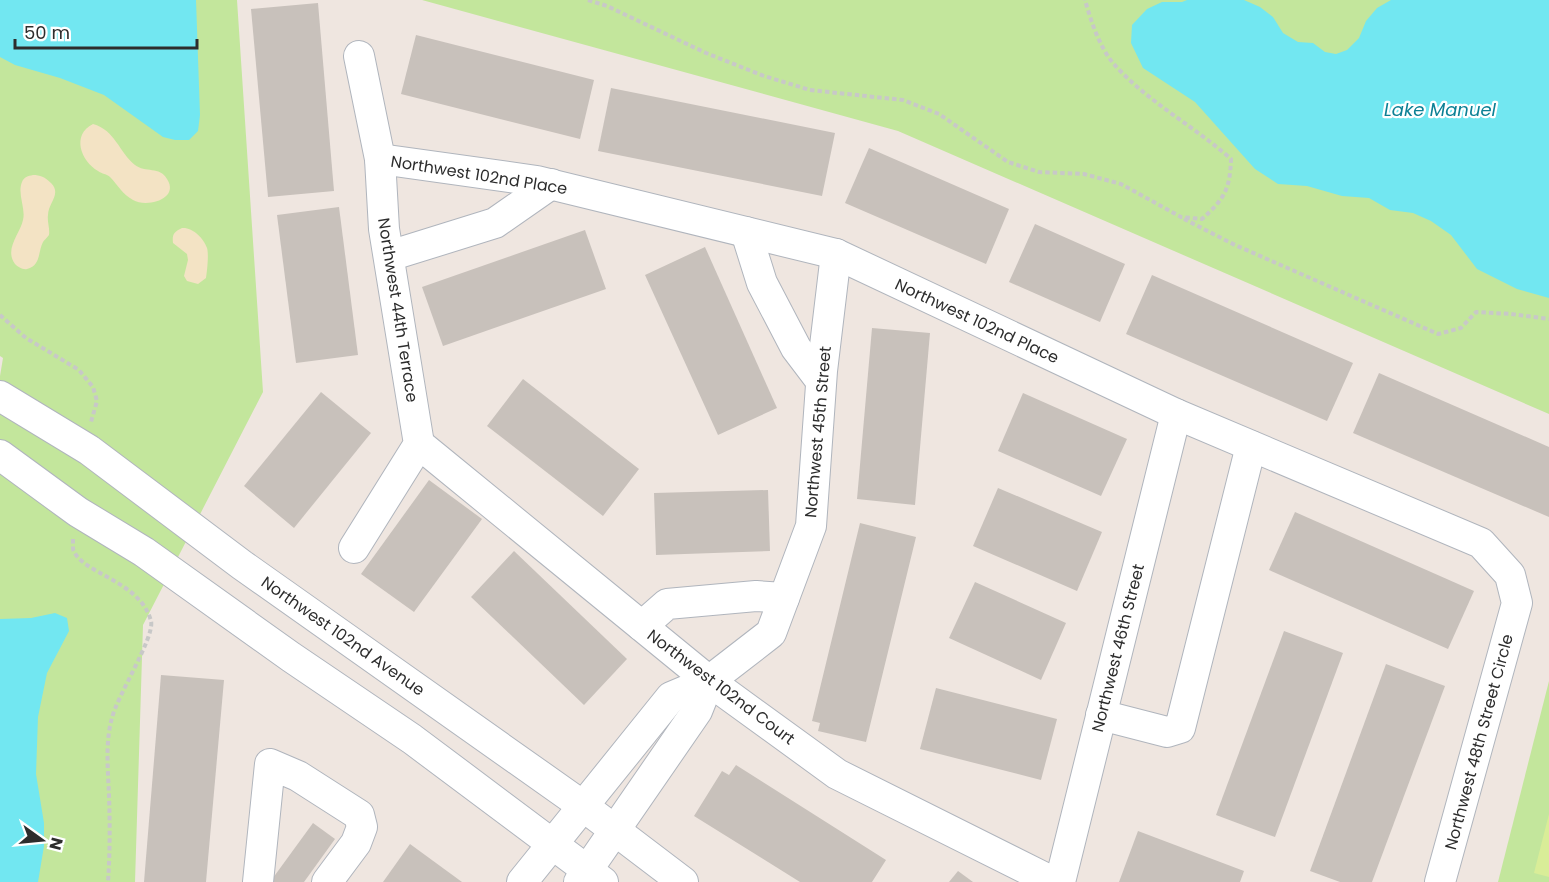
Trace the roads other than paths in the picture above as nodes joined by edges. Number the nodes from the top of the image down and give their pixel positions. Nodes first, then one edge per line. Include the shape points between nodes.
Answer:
1 (359, 56) dead end
2 (380, 159) junction
3 (551, 184) junction
4 (746, 232) junction
5 (836, 254) junction
6 (389, 256) junction
7 (821, 381) junction
8 (0, 396) edge
9 (1176, 414) junction
10 (419, 444) junction
11 (1251, 446) junction
12 (0, 455) edge
13 (354, 548) dead end
14 (784, 598) junction
15 (1517, 603) joint
16 (642, 626) junction
17 (709, 681) junction
18 (1101, 715) junction
19 (582, 806) junction
20 (615, 832) junction
21 (553, 844) junction
22 (590, 878) edge
23 (258, 882) edge
24 (327, 882) edge
25 (522, 882) edge
26 (683, 882) edge
27 (1053, 882) edge
28 (1060, 882) edge
29 (1440, 882) edge

1 - 2 street, Northwest 44th Terrace
2 - 3 street, Northwest 102nd Place
2 - 6 street, Northwest 44th Terrace
3 - 4 street, Northwest 102nd Place
3 - 6 street via 495,223
4 - 5 street, Northwest 102nd Place
4 - 7 street via 762,283 796,348
5 - 7 street, Northwest 45th Street
5 - 9 street, Northwest 102nd Place
6 - 10 street, Northwest 44th Terrace
7 - 14 street, Northwest 45th Street via 811,526
8 - 19 street, Northwest 102nd Avenue via 89,450 242,565
9 - 11 street, Northwest 102nd Place
9 - 18 street, Northwest 46th Street
10 - 13 street
10 - 16 street, Northwest 102nd Court
11 - 15 street, Northwest 102nd Place via 1481,543 1510,575
11 - 18 street via 1180,728 1167,732
12 - 21 street via 412,739
14 - 16 street via 756,596 667,604
14 - 17 street, Northwest 45th Street via 771,633
15 - 29 street, Northwest 48th Street Circle
16 - 17 street, Northwest 102nd Court
17 - 19 street, Northwest 45th Street via 671,698
17 - 20 street via 697,711
17 - 27 street, Northwest 102nd Court via 837,774
18 - 28 street, Northwest 46th Street
19 - 20 street, Northwest 102nd Avenue
19 - 21 street, Northwest 45th Street
20 - 22 street
20 - 26 street, Northwest 102nd Avenue
21 - 22 street
21 - 25 street
23 - 24 street via 270,764 298,776 359,815 362,827 356,843

